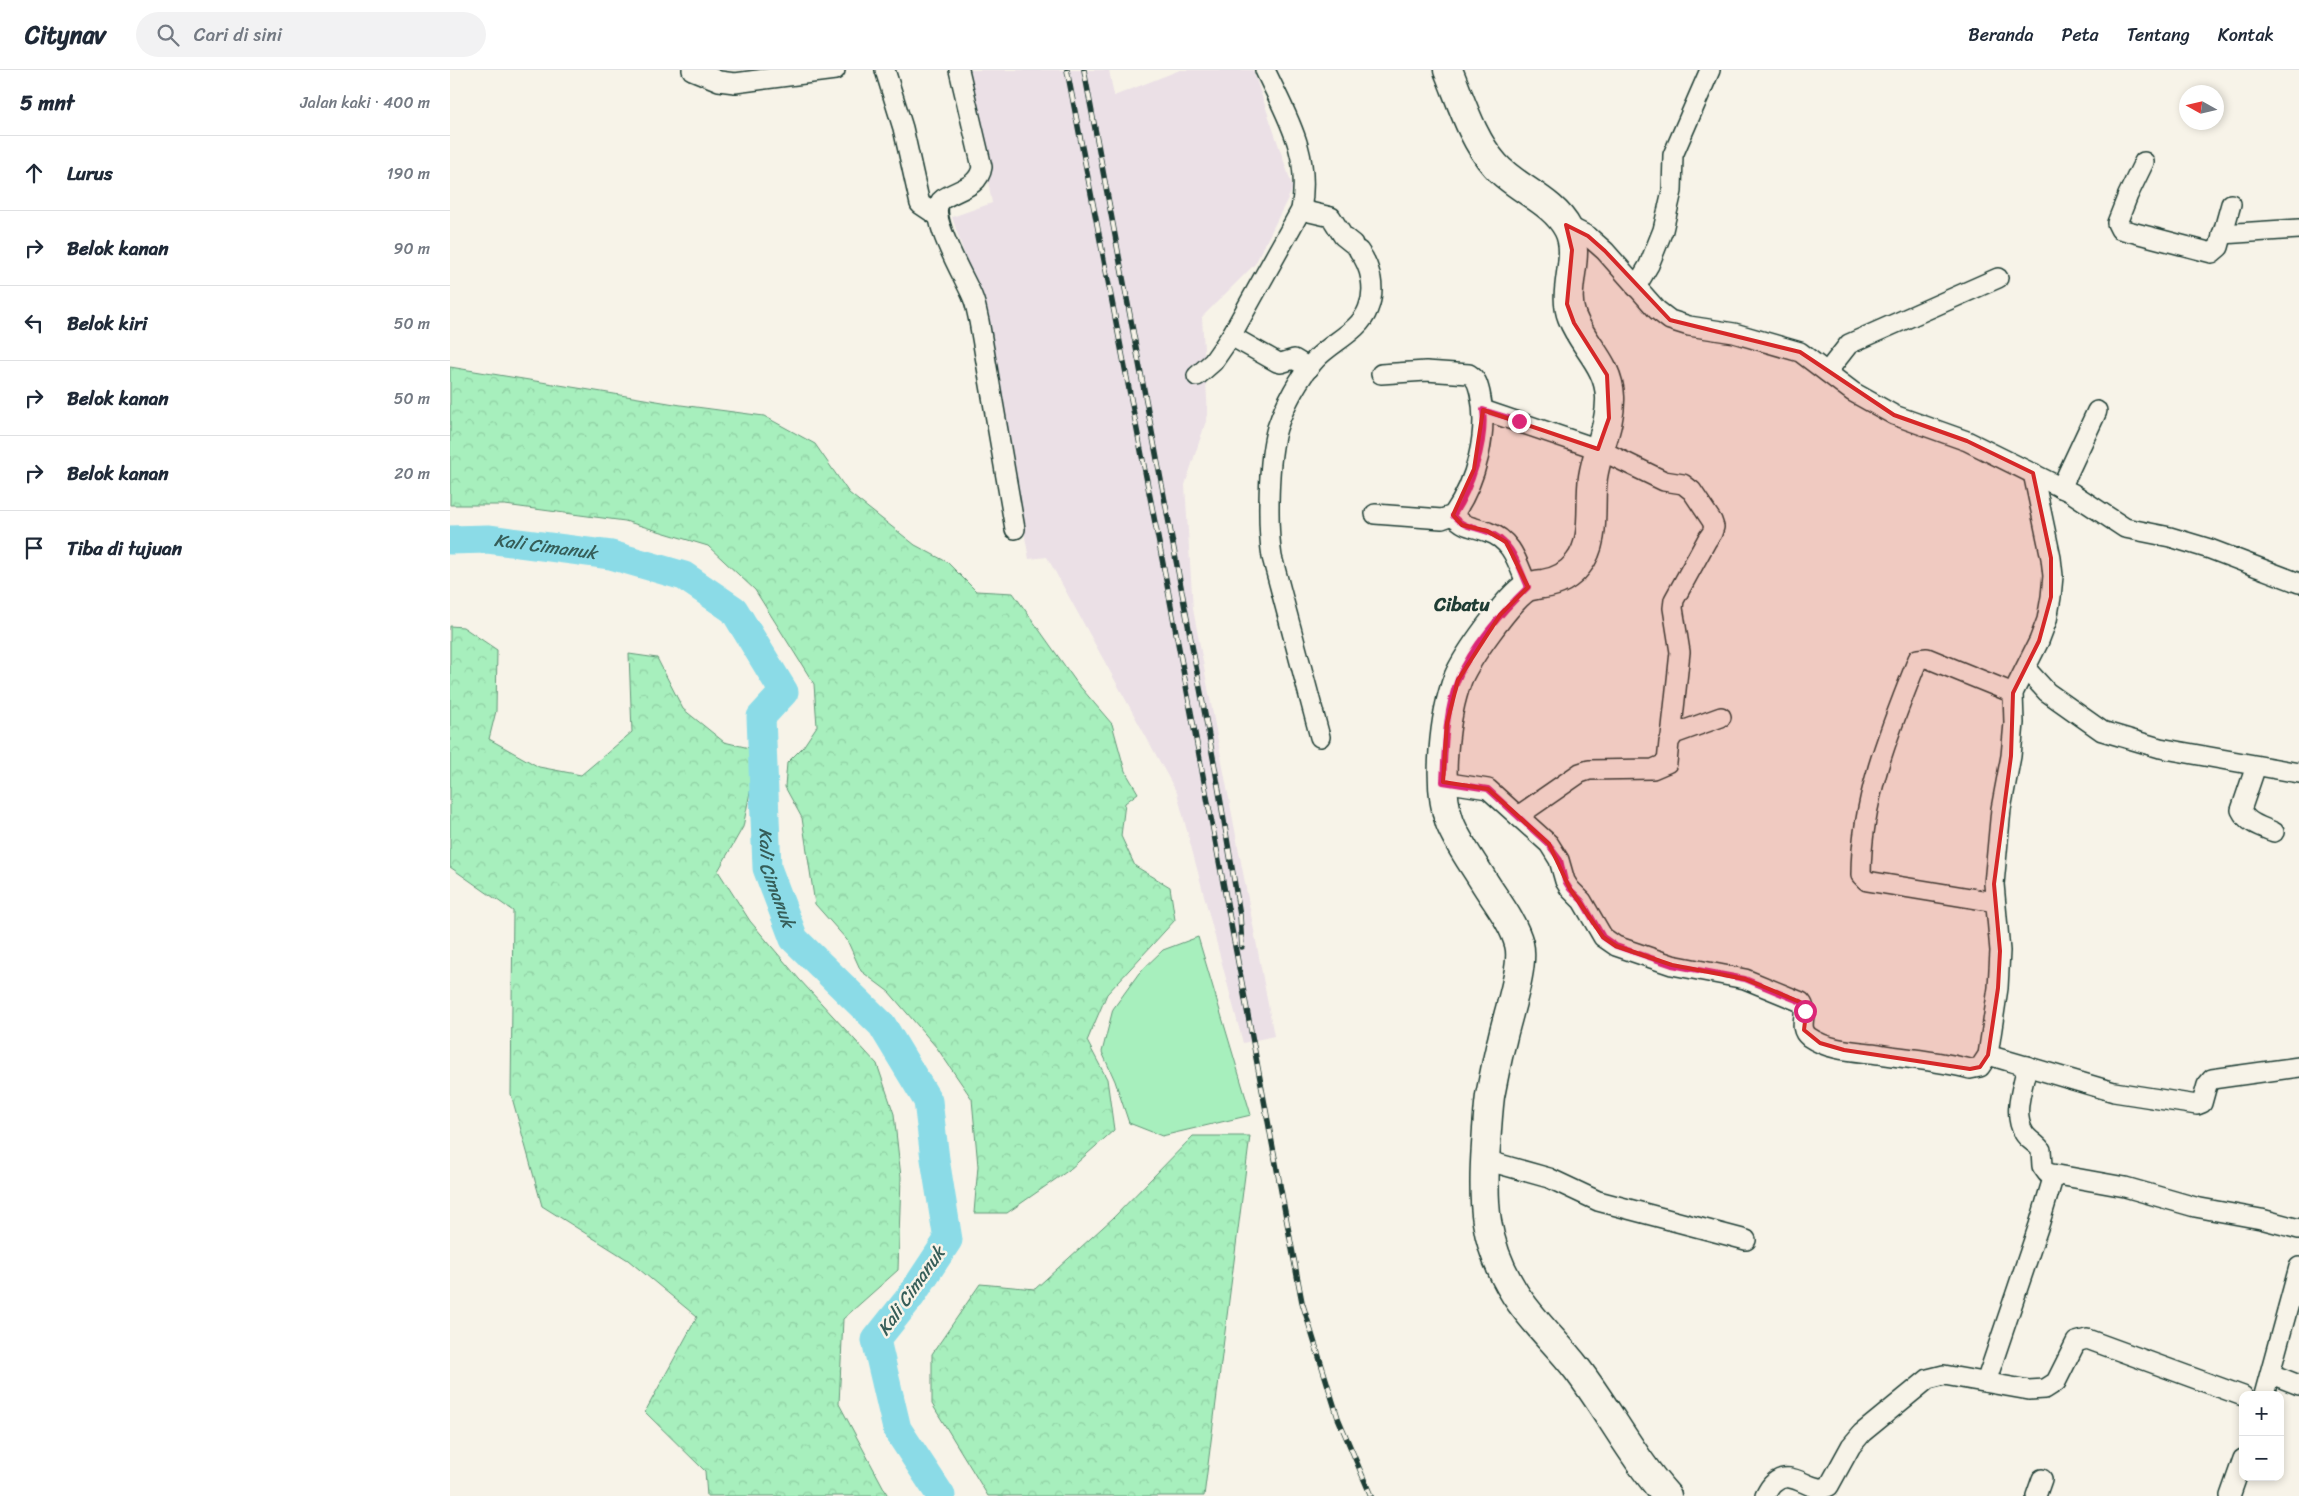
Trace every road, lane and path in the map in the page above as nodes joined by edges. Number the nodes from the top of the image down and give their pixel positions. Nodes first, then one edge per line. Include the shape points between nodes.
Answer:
1 (692, 70) edge
2 (834, 70) edge
3 (885, 70) edge
4 (959, 70) edge
5 (1265, 70) edge
6 (1448, 70) edge
7 (1710, 70) edge
8 (744, 76) edge
9 (2144, 162) dead end
10 (2231, 204) dead end
11 (1301, 210) junction
12 (938, 216) junction
13 (1566, 225) junction
14 (2299, 229) edge
15 (2222, 234) junction
16 (1998, 278) dead end
17 (1636, 287) junction
18 (1231, 336) junction
19 (1309, 368) junction
20 (1827, 372) junction
21 (1381, 374) dead end
22 (1197, 376) dead end
23 (1483, 410) junction
24 (2097, 411) dead end
25 (1598, 449) junction
26 (2033, 473) junction
27 (2061, 488) junction
28 (1375, 514) dead end
29 (1453, 516) junction
30 (1015, 529) dead end
31 (2299, 583) edge
32 (1528, 587) junction
33 (2026, 669) junction
34 (2013, 693) junction
35 (1721, 717) dead end
36 (1320, 737) dead end
37 (1671, 737) junction
38 (2256, 766) junction
39 (2299, 773) edge
40 (1443, 782) junction
41 (1518, 816) junction
42 (2274, 832) dead end
43 (1995, 902) junction
44 (1988, 1055) junction
45 (2027, 1066) junction
46 (2299, 1067) edge
47 (1485, 1160) junction
48 (2054, 1175) junction
49 (2299, 1229) edge
50 (1746, 1240) dead end
51 (2299, 1267) edge
52 (2271, 1374) junction
53 (1986, 1382) junction
54 (2299, 1385) edge
55 (2265, 1391) edge
56 (2239, 1395) edge
57 (2239, 1470) edge
58 (1667, 1496) edge
59 (1765, 1496) edge
60 (2230, 1496) edge

1 - 8 street via 719,81
2 - 8 street
3 - 12 street via 904,128 920,204
4 - 12 street via 981,174 977,181 941,200 937,206
5 - 11 street via 1298,142 1305,188
6 - 13 main road via 1479,142 1496,167 1542,201
7 - 17 street via 1672,155 1672,191 1663,230
9 - 15 street via 2128,194 2117,227 2212,253 2219,247
10 - 15 street
11 - 18 street
11 - 19 street via 1332,217 1370,271 1368,309 1360,322
12 - 30 street via 975,306
13 - 17 street via 1588,236 1605,251
13 - 25 main road via 1572,238 1568,304 1574,322 1607,375 1608,418
14 - 15 street
16 - 20 street via 1849,344
17 - 20 street via 1670,320 1734,333 1800,352
18 - 19 street via 1277,362 1294,359
18 - 22 street via 1214,362
19 - 36 street via 1300,378 1278,428 1273,448 1269,538
20 - 26 street via 1853,392 1894,415 1967,441
21 - 23 street via 1426,370 1469,374 1478,384
23 - 25 street
23 - 29 street via 1483,430 1474,469
24 - 27 street
25 - 32 main road via 1592,480 1588,541 1581,560 1556,582
25 - 37 street via 1664,481 1683,484 1692,491 1714,527 1674,600 1680,652
26 - 27 street
26 - 33 street via 2048,537 2052,576 2047,620
27 - 31 street via 2126,528 2210,549
28 - 29 street
29 - 32 street via 1462,524 1486,531 1506,542
32 - 40 main road via 1500,615 1464,666 1447,723
33 - 34 street
33 - 38 street via 2047,692 2102,731 2160,748
34 - 43 street via 2014,723 2001,809
34 - 43 street via 1927,658 1918,659 1868,802 1861,850 1861,875 1867,881
35 - 37 street
37 - 41 street via 1667,763 1661,767 1580,773
38 - 39 street
38 - 42 street via 2241,810 2244,817 2257,826
40 - 41 street via 1488,789
40 - 47 main road via 1450,823 1510,922 1520,946 1520,962 1489,1102
41 - 44 street via 1555,852 1570,889 1582,901 1603,937 1616,946 1672,965 1745,979 1776,990 1804,1006 1804,1030 1807,1036 1820,1043 1844,1050 1970,1069 1980,1067
43 - 44 street via 2000,951
44 - 45 street
45 - 46 street via 2114,1092 2197,1105 2202,1103 2212,1079
45 - 48 street via 2019,1123 2041,1150 2044,1171
47 - 50 street via 1549,1178 1598,1201
47 - 58 main road via 1484,1211 1497,1262 1517,1297 1578,1370 1647,1474
48 - 49 street via 2125,1187 2195,1207
48 - 53 street via 2040,1226
51 - 52 street
52 - 54 street
52 - 55 street
53 - 56 street via 2029,1390 2044,1389 2056,1382 2076,1342 2087,1339
53 - 59 street via 1944,1375 1928,1379 1862,1433 1825,1489 1783,1478 1774,1482
57 - 60 street

